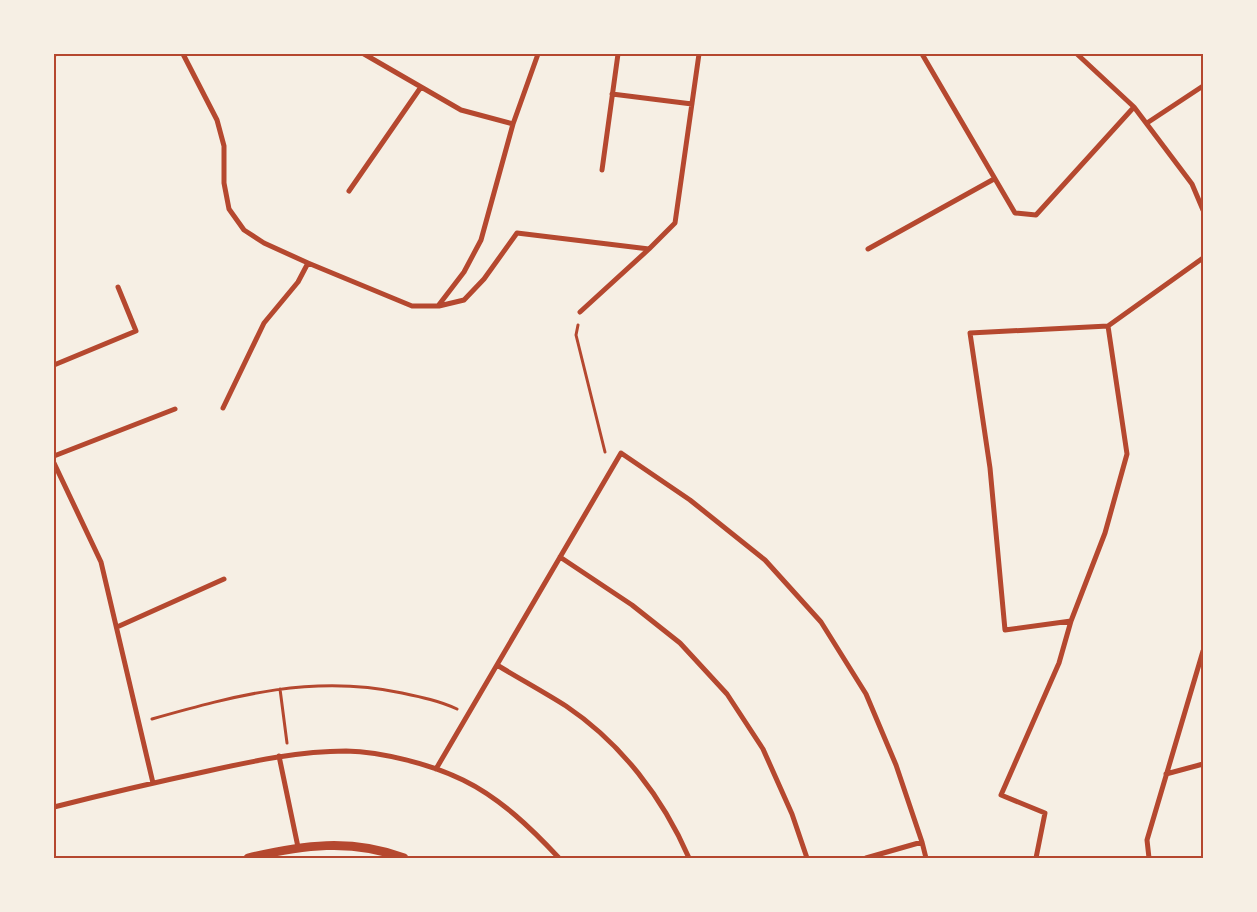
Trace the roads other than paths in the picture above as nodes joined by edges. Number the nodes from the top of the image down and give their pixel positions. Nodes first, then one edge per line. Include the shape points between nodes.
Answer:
1 (183, 54) edge
2 (364, 54) edge
3 (538, 54) edge
4 (618, 54) edge
5 (699, 54) edge
6 (922, 54) edge
7 (1077, 54) edge
8 (1203, 86) edge
9 (422, 87) junction
10 (612, 94) junction
11 (692, 104) junction
12 (1134, 107) junction
13 (1147, 123) junction
14 (514, 124) junction
15 (602, 170) dead end
16 (994, 179) junction
17 (349, 191) dead end
18 (1203, 210) edge
19 (649, 249) junction
20 (868, 249) dead end
21 (1203, 258) edge
22 (308, 263) junction
23 (118, 287) dead end
24 (438, 306) junction
25 (580, 312) road end
26 (1108, 326) junction
27 (54, 365) edge
28 (223, 408) dead end
29 (174, 409) dead end
30 (54, 456) edge
31 (54, 463) edge
32 (560, 557) junction
33 (224, 579) dead end
34 (1071, 621) junction
35 (117, 627) junction
36 (1203, 651) edge
37 (497, 665) junction
38 (279, 756) junction
39 (1203, 764) edge
40 (436, 769) junction
41 (1166, 774) junction
42 (153, 783) junction
43 (54, 807) edge
44 (922, 842) junction
45 (298, 847) junction
46 (248, 858) edge
47 (404, 858) edge
48 (559, 858) edge
49 (689, 858) edge
50 (807, 858) edge
51 (866, 858) edge
52 (926, 858) edge
53 (1036, 858) edge
54 (1149, 858) edge

1 - 22 street via 217,120 224,146 224,184 229,209 244,230
2 - 9 street
3 - 14 street
4 - 10 street
5 - 11 street
6 - 16 street
7 - 12 street
8 - 13 street
9 - 14 street via 460,110
9 - 17 street
10 - 11 street
10 - 15 street
11 - 19 street via 675,223
12 - 13 street
12 - 16 street via 1036,216 1015,213
13 - 18 street via 1192,184
14 - 24 street via 481,240 464,272
16 - 20 street
19 - 24 street via 517,233 484,279 464,300
19 - 25 street
21 - 26 street
22 - 24 street via 412,306
22 - 28 street via 298,282 264,324
23 - 27 street via 136,331
26 - 34 street via 1127,454 1105,533
26 - 34 street via 970,333 990,468 1005,630
29 - 30 street
31 - 35 street via 101,562
32 - 37 street
32 - 44 street via 621,453 690,500 765,560 821,622 866,694 896,765
32 - 50 street via 632,605 680,643 727,694 763,749 792,814
33 - 35 street
34 - 53 street via 1059,663 1001,795 1045,813
35 - 42 street
36 - 41 street
37 - 40 street
37 - 49 street via 567,707 618,748 656,796
38 - 40 street via 347,751 389,756
38 - 42 street
38 - 45 street
39 - 41 street
40 - 48 street via 464,780 499,803 532,829
41 - 54 street via 1147,840
42 - 43 street
44 - 51 street
44 - 52 street
45 - 46 street
45 - 47 street via 357,846

